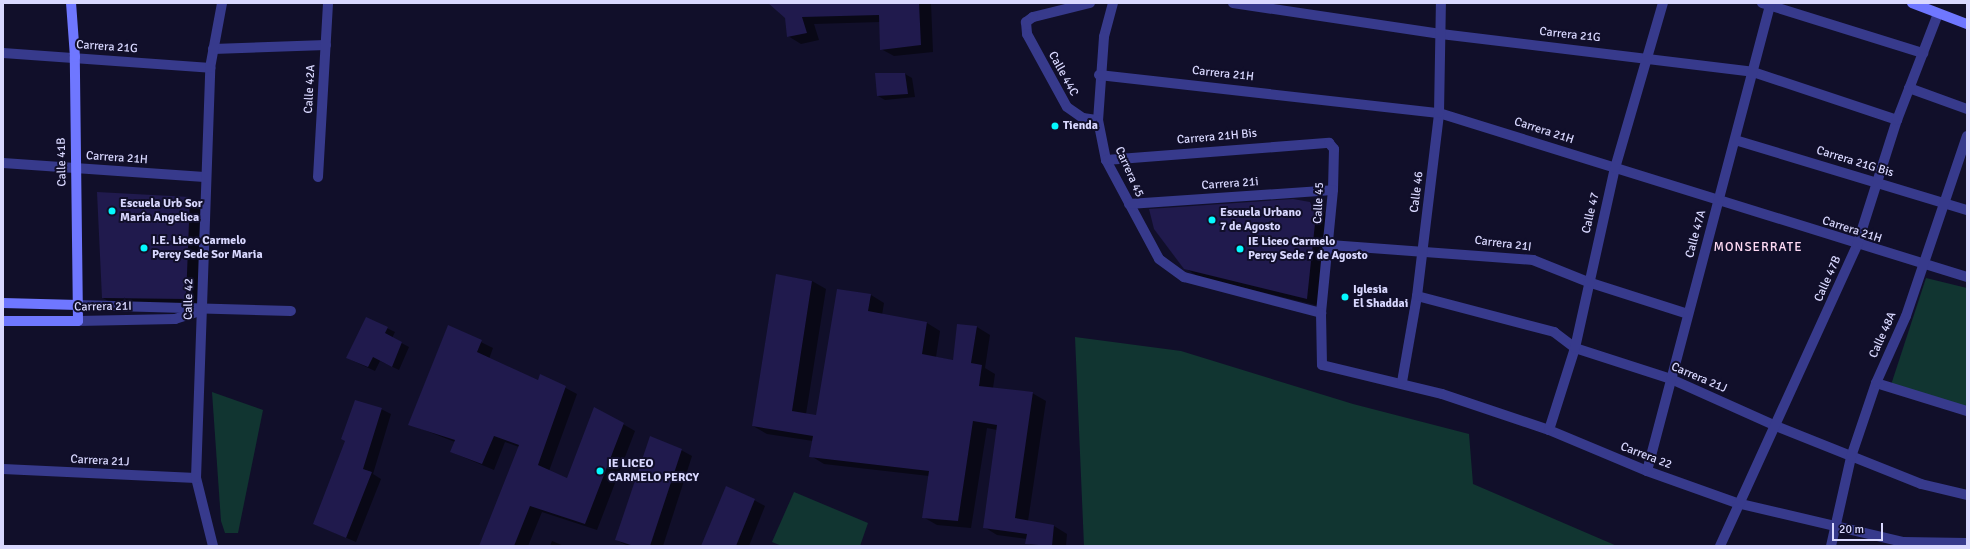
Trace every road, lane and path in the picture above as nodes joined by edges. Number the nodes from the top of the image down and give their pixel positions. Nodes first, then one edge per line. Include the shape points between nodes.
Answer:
1 (71, 3) edge
2 (222, 3) edge
3 (328, 3) edge
4 (1090, 3) edge
5 (1113, 3) edge
6 (1233, 3) edge
7 (1441, 3) edge
8 (1663, 3) edge
9 (1912, 3) edge
10 (1768, 4) edge
11 (1938, 14) junction
12 (1967, 24) edge
13 (1441, 34) junction
14 (326, 45) junction
15 (213, 49) junction
16 (3, 53) edge
17 (1923, 53) junction
18 (75, 57) junction
19 (1647, 57) junction
20 (210, 68) junction
21 (1753, 72) junction
22 (1099, 75) junction
23 (1909, 88) junction
24 (1967, 108) edge
25 (1439, 113) junction
26 (1098, 120) junction
27 (1897, 120) junction
28 (1967, 136) edge
29 (1735, 140) junction
30 (1329, 142) joint
31 (1106, 160) junction
32 (3, 163) edge
33 (75, 168) junction
34 (1615, 168) junction
35 (205, 177) junction
36 (318, 177) dead end
37 (1877, 181) junction
38 (1334, 190) junction
39 (1718, 201) junction
40 (1129, 204) junction
41 (1943, 204) junction
42 (1967, 210) edge
43 (1330, 245) junction
44 (1857, 246) junction
45 (1423, 249) junction
46 (1923, 266) junction
47 (1967, 277) edge
48 (1588, 282) junction
49 (1418, 296) junction
50 (3, 303) edge
51 (78, 305) junction
52 (202, 311) junction
53 (291, 311) dead end
54 (1321, 313) junction
55 (1688, 314) junction
56 (3, 320) edge
57 (78, 320) junction
58 (1575, 348) junction
59 (1322, 365) joint
60 (1671, 379) junction
61 (1402, 382) junction
62 (1876, 383) junction
63 (1967, 411) edge
64 (1776, 426) junction
65 (1549, 430) junction
66 (1851, 457) junction
67 (3, 469) edge
68 (1647, 471) junction
69 (196, 478) junction
70 (1967, 496) edge
71 (1737, 503) junction
72 (1833, 527) junction
73 (1967, 543) edge
74 (213, 546) edge
75 (1720, 546) edge
76 (1831, 546) edge

1 - 18 street, Calle 41B
2 - 15 street, Calle 42
3 - 14 street, Calle 42A
4 - 26 street, Calle 44C via 1033,17 1026,22 1027,34 1067,107 1083,118
5 - 22 street, Carrera 45
6 - 13 street, Carrera 21G
7 - 13 street, Calle 46
8 - 19 street, Calle 47
9 - 11 street
10 - 17 street
10 - 21 street, Calle 47A
11 - 12 street
11 - 17 street, Calle 47B
13 - 19 street, Carrera 21G
13 - 25 street, Calle 46
14 - 15 street
14 - 36 street, Calle 42A
15 - 20 street, Calle 42
16 - 18 street, Carrera 21G
17 - 23 street, Calle 47B
18 - 20 street, Carrera 21G
18 - 33 street, Calle 41B
19 - 21 street, Carrera 21G
19 - 34 street, Calle 47
20 - 35 street, Calle 42
21 - 27 street, Carrera 21G
21 - 29 street, Calle 47A
22 - 25 street, Carrera 21H
22 - 26 street, Carrera 45
23 - 24 street
23 - 27 street, Calle 47B
25 - 34 street, Carrera 21H
25 - 45 street, Calle 46
26 - 31 street, Carrera 45
27 - 37 street, Calle 47B
28 - 41 street, Calle 48A
29 - 37 street, Carrera 21G Bis
29 - 39 street, Calle 47A
30 - 31 street, Carrera 21H Bis
30 - 38 street, Calle 45 via 1334,149
31 - 40 street, Carrera 45
32 - 33 street, Carrera 21H
33 - 35 street, Carrera 21H
33 - 51 street, Calle 41B
34 - 39 street, Carrera 21H
34 - 48 street, Calle 47
35 - 52 street, Calle 42
37 - 41 street, Carrera 21G Bis
37 - 44 street, Calle 47B
38 - 40 street, Carrera 21i
38 - 43 street, Calle 45
39 - 44 street, Carrera 21H
39 - 55 street, Calle 47A
40 - 54 street, Carrera 45 via 1159,259 1170,270
41 - 42 street, Carrera 21G Bis
41 - 46 street, Calle 48A
43 - 45 street, Carrera 21I
43 - 54 street, Calle 45
44 - 46 street, Carrera 21H
44 - 64 street, Calle 47B
45 - 48 street, Carrera 21I via 1533,260
45 - 49 street, Calle 46
46 - 47 street, Carrera 21H
46 - 62 street, Calle 48A via 1906,316
48 - 55 street, Carrera 21I
48 - 58 street, Calle 47
49 - 58 street, Carrera 21J via 1554,332
49 - 61 street, Calle 46
50 - 51 street, Carrera 21I
51 - 52 street, Carrera 21I via 175,306
51 - 57 street, Calle 41B
52 - 53 street, Carrera 21I
52 - 57 street, Carrera 21I via 175,319
52 - 69 street, Calle 42
54 - 59 street, Calle 45
55 - 60 street, Calle 47A
56 - 57 street, Carrera 21I
58 - 60 street, Carrera 21J
58 - 65 street, Calle 47
59 - 61 street, Carrera 22
60 - 64 street, Carrera 21J
60 - 68 street, Calle 47A
61 - 65 street, Carrera 22
62 - 63 street
62 - 66 street, Calle 48A
64 - 66 street, Carrera 21J
64 - 71 street, Calle 47B
65 - 68 street, Carrera 22
66 - 70 street, Carrera 21J via 1921,484
66 - 72 street, Calle 48A
67 - 69 street, Carrera 21J
68 - 71 street, Carrera 22
69 - 74 street, Calle 42
71 - 72 street, Carrera 22
71 - 75 street, Calle 47B
72 - 73 street, Carrera 22 via 1903,542
72 - 76 street, Calle 48A

